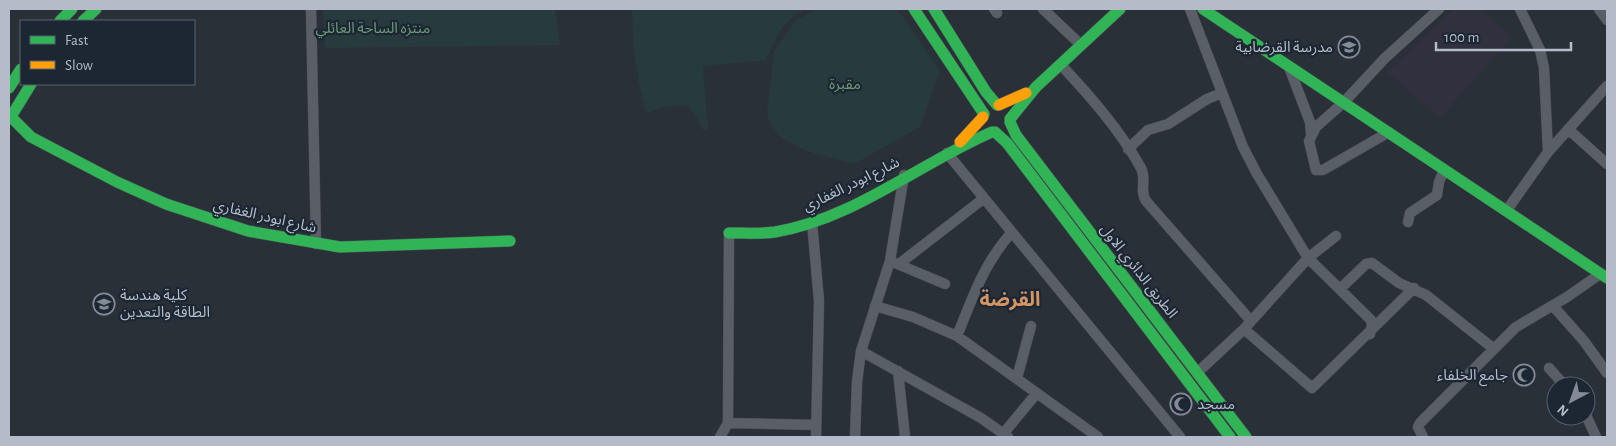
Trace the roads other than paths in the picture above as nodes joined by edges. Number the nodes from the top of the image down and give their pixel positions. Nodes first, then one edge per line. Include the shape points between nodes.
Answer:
1 (72, 9) edge
2 (96, 9) edge
3 (311, 9) edge
4 (914, 9) edge
5 (934, 9) edge
6 (1043, 9) edge
7 (1120, 9) edge
8 (1190, 9) edge
9 (1203, 9) edge
10 (1439, 9) edge
11 (1520, 9) edge
12 (1600, 9) edge
13 (61, 20) edge
14 (84, 20) edge
15 (1607, 20) edge
16 (1081, 45) junction
17 (1061, 65) junction
18 (1289, 67) junction
19 (20, 71) edge
20 (30, 85) edge
21 (1607, 86) edge
22 (1036, 87) junction
23 (9, 88) edge
24 (1222, 93) junction
25 (1344, 102) junction
26 (998, 105) junction
27 (984, 116) junction
28 (10, 120) edge
29 (1010, 120) junction
30 (1568, 129) junction
31 (994, 132) junction
32 (1389, 132) junction
33 (1311, 134) junction
34 (1128, 149) junction
35 (949, 151) junction
36 (1548, 152) junction
37 (1607, 164) edge
38 (1444, 170) junction
39 (904, 176) junction
40 (983, 199) junction
41 (1507, 210) junction
42 (812, 222) junction
43 (1408, 222) dead end
44 (729, 233) joint
45 (1011, 233) junction
46 (1336, 236) dead end
47 (510, 241) dead end
48 (316, 244) junction
49 (1308, 258) junction
50 (894, 263) junction
51 (1604, 276) edge
52 (945, 284) dead end
53 (1414, 288) junction
54 (1340, 289) junction
55 (875, 306) junction
56 (1553, 306) junction
57 (1248, 325) junction
58 (1031, 326) dead end
59 (1370, 334) junction
60 (957, 336) junction
61 (1494, 349) junction
62 (861, 351) junction
63 (1549, 368) dead end
64 (898, 371) junction
65 (1198, 372) junction
66 (1607, 373) edge
67 (1556, 376) edge
68 (1016, 378) junction
69 (1036, 394) junction
70 (728, 423) junction
71 (816, 425) junction
72 (1005, 436) edge
73 (720, 437) edge
74 (816, 437) edge
75 (856, 437) edge
76 (905, 437) edge
77 (1098, 437) edge
78 (1180, 437) edge
79 (1230, 437) edge
80 (1246, 437) edge
81 (1423, 437) edge

1 - 13 street
2 - 14 street
3 - 48 street
4 - 27 street
5 - 26 street via 986,92
6 - 16 street
7 - 16 street
8 - 24 street
9 - 18 street
10 - 25 street
11 - 36 street via 1540,50 1544,68
12 - 15 street
16 - 17 street
17 - 22 street
17 - 34 street via 1093,100
18 - 25 street
18 - 33 street via 1310,122
19 - 23 street
20 - 28 street
21 - 30 street
22 - 26 street
22 - 29 street
24 - 34 street via 1168,124 1148,130
24 - 49 street via 1243,147
25 - 32 street
25 - 33 street
26 - 27 street via 990,107
26 - 29 street via 1006,109
27 - 31 street via 985,126
27 - 35 street, شارع ابودر الغفاري
28 - 48 street, شارع ابودر الغفاري via 31,137 117,182 175,207 248,231
29 - 31 street via 1006,129
29 - 65 street, الطريق الدائري الاول via 1016,135
30 - 36 street
30 - 37 street
31 - 35 street, شارع ابودر الغفاري
31 - 79 street, الطريق الدائري الاول via 1007,144
32 - 33 street via 1323,170 1316,170 1314,166 1309,141
32 - 38 street
34 - 57 street via 1142,170 1142,195 1146,201
35 - 39 street, شارع ابودر الغفاري
35 - 40 street
36 - 41 street
38 - 41 street
38 - 43 street via 1437,195 1410,213
39 - 42 street, شارع ابودر الغفاري
39 - 50 street
40 - 45 street
40 - 50 street
41 - 51 street
42 - 44 street, شارع ابودر الغفاري via 775,232
42 - 71 street via 818,301
44 - 70 street
45 - 60 street via 989,261 971,296
45 - 78 street
46 - 49 street
47 - 48 street, شارع ابودر الغفاري
49 - 54 street
49 - 57 street
50 - 52 street
50 - 55 street
51 - 56 street
53 - 54 street via 1399,283 1372,262
53 - 59 street
53 - 61 street
54 - 59 street via 1371,320
55 - 60 street via 913,317
55 - 62 street
56 - 61 street via 1516,327
56 - 66 street
57 - 59 street via 1312,388
57 - 65 street
58 - 68 street
60 - 68 street
61 - 81 street via 1420,423 1418,427
62 - 64 street
62 - 75 street
63 - 67 street
64 - 72 street via 981,418
64 - 76 street
65 - 80 street, الطريق الدائري الاول
68 - 69 street
69 - 72 street
69 - 77 street
70 - 71 street
70 - 73 street
71 - 74 street

